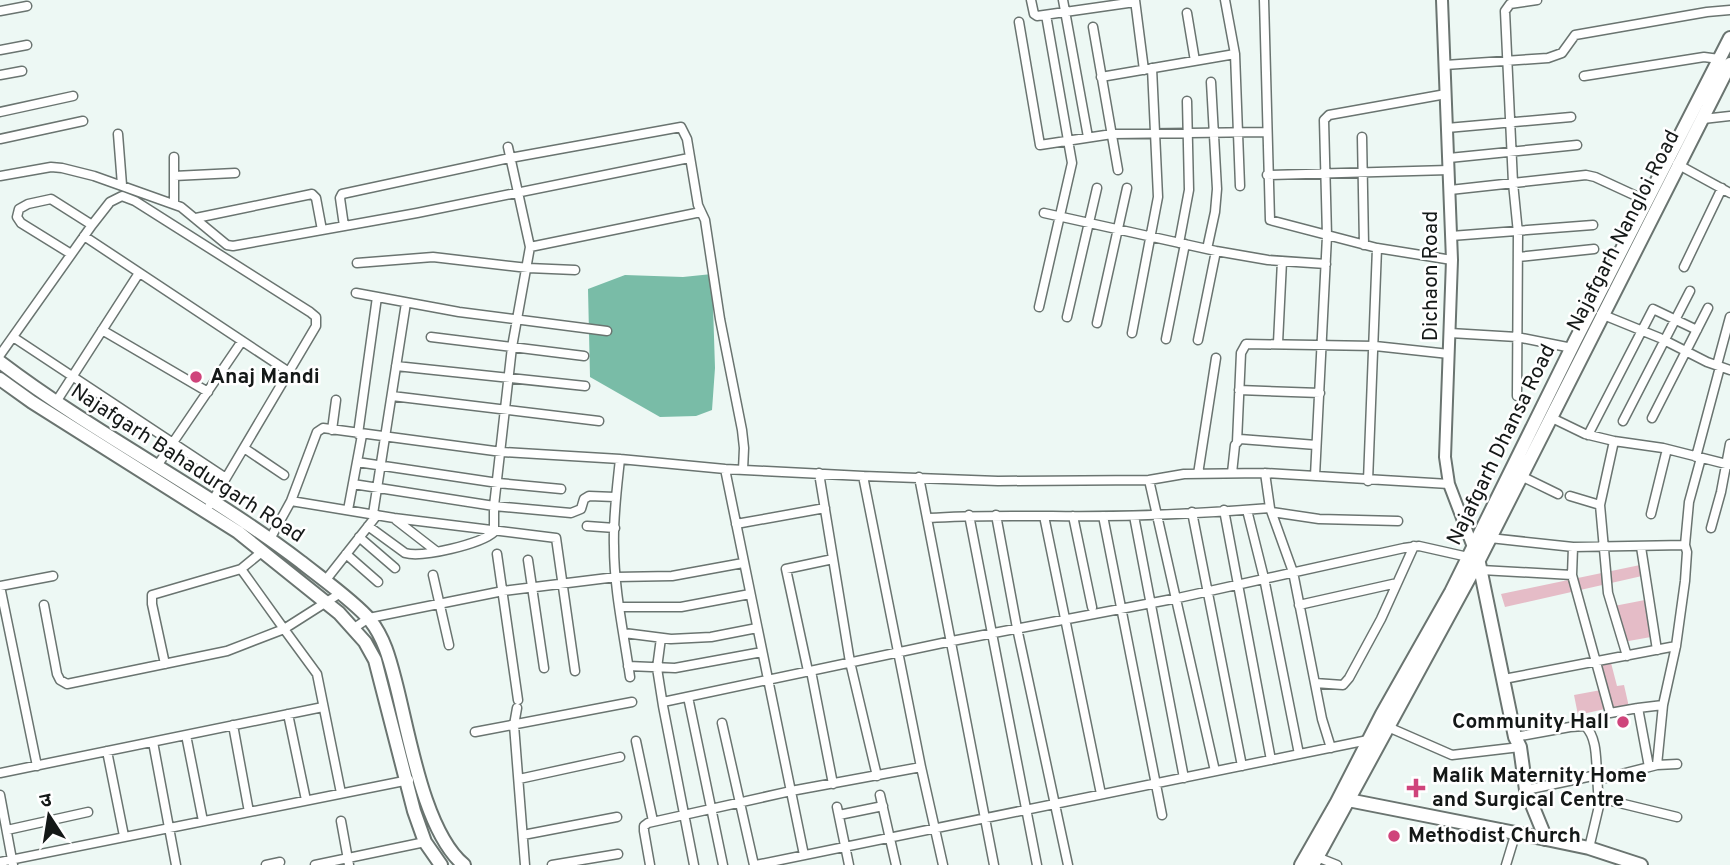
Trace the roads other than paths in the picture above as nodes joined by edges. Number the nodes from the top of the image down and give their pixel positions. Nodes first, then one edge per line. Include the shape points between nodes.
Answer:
1 (1031, 0) edge
2 (1063, 0) edge
3 (1225, 0) edge
4 (1264, 0) edge
5 (1443, 0) edge
6 (1537, 0) edge
7 (1135, 1) edge
8 (27, 6) dead end
9 (1730, 10) edge
10 (0, 11) edge
11 (1065, 12) junction
12 (1187, 13) dead end
13 (1046, 15) junction
14 (1019, 22) dead end
15 (1093, 27) dead end
16 (1730, 38) edge
17 (27, 45) dead end
18 (0, 50) edge
19 (1235, 54) junction
20 (1195, 61) junction
21 (1506, 62) junction
22 (1725, 62) edge
23 (1445, 65) junction
24 (1148, 69) junction
25 (22, 71) dead end
26 (0, 75) edge
27 (1584, 76) dead end
28 (1101, 77) junction
29 (1727, 78) edge
30 (1211, 82) dead end
31 (1446, 94) junction
32 (73, 96) dead end
33 (1187, 100) dead end
34 (0, 112) edge
35 (1730, 116) edge
36 (1571, 117) dead end
37 (1703, 119) junction
38 (83, 121) dead end
39 (1509, 121) junction
40 (1447, 128) junction
41 (1266, 132) junction
42 (1189, 133) junction
43 (1215, 133) junction
44 (1238, 133) junction
45 (118, 134) dead end
46 (1112, 134) junction
47 (1157, 134) junction
48 (1088, 137) junction
49 (1362, 137) dead end
50 (0, 139) edge
51 (1069, 141) junction
52 (1577, 145) dead end
53 (509, 147) dead end
54 (1511, 152) junction
55 (174, 157) dead end
56 (510, 158) junction
57 (689, 158) junction
58 (1448, 158) junction
59 (1674, 163) junction
60 (1118, 170) dead end
61 (1449, 170) junction
62 (1363, 172) junction
63 (235, 173) dead end
64 (1327, 173) junction
65 (1267, 175) junction
66 (0, 176) edge
67 (174, 176) junction
68 (1513, 183) junction
69 (122, 185) junction
70 (1240, 186) dead end
71 (1097, 188) dead end
72 (1127, 188) dead end
73 (1450, 190) junction
74 (1726, 190) edge
75 (519, 192) junction
76 (1647, 201) junction
77 (174, 204) junction
78 (701, 212) junction
79 (1044, 213) dead end
80 (1060, 216) junction
81 (196, 218) junction
82 (1088, 223) junction
83 (92, 225) junction
84 (1593, 225) dead end
85 (344, 226) junction
86 (1118, 229) junction
87 (322, 230) junction
88 (1518, 233) junction
89 (84, 236) junction
90 (1327, 236) junction
91 (1451, 236) junction
92 (1151, 237) junction
93 (1182, 244) junction
94 (1364, 245) junction
95 (530, 247) junction
96 (1377, 248) junction
97 (1207, 249) junction
98 (1594, 249) dead end
99 (1216, 251) junction
100 (71, 254) junction
101 (1518, 257) junction
102 (1452, 260) junction
103 (1282, 261) junction
104 (356, 262) dead end
105 (1326, 264) junction
106 (1684, 267) dead end
107 (527, 268) junction
108 (575, 270) dead end
109 (139, 273) junction
110 (1690, 291) dead end
111 (356, 293) dead end
112 (377, 297) junction
113 (406, 303) junction
114 (1039, 307) dead end
115 (1707, 308) dead end
116 (1597, 312) junction
117 (1067, 317) dead end
118 (1730, 317) edge
119 (1675, 319) junction
120 (517, 321) junction
121 (1097, 323) dead end
122 (102, 330) junction
123 (1696, 330) junction
124 (607, 331) dead end
125 (1642, 331) junction
126 (1450, 332) junction
127 (1132, 333) dead end
128 (13, 337) junction
129 (431, 337) dead end
130 (1517, 337) junction
131 (1166, 339) dead end
132 (1664, 340) junction
133 (242, 341) junction
134 (1198, 341) dead end
135 (1278, 343) junction
136 (1322, 343) junction
137 (1374, 346) junction
138 (512, 347) junction
139 (1572, 348) junction
140 (1685, 351) junction
141 (1450, 354) junction
142 (0, 355) edge
143 (584, 356) dead end
144 (1216, 358) dead end
145 (0, 362) edge
146 (396, 366) junction
147 (1718, 366) junction
148 (1730, 370) edge
149 (289, 372) junction
150 (72, 376) junction
151 (509, 377) junction
152 (0, 379) edge
153 (585, 386) dead end
154 (1239, 390) junction
155 (208, 392) junction
156 (1320, 393) junction
157 (392, 396) junction
158 (1517, 396) dead end
159 (336, 400) dead end
160 (56, 402) junction
161 (506, 411) junction
162 (1552, 418) junction
163 (1652, 418) dead end
164 (599, 421) dead end
165 (1622, 421) dead end
166 (331, 430) junction
167 (360, 434) junction
168 (1588, 435) junction
169 (386, 438) junction
170 (1614, 441) junction
171 (173, 442) junction
172 (1237, 442) junction
173 (1730, 444) edge
174 (1316, 445) junction
175 (244, 448) junction
176 (1667, 449) junction
177 (502, 452) junction
178 (1698, 457) junction
179 (620, 459) junction
180 (357, 462) junction
181 (382, 464) junction
182 (1728, 465) edge
183 (157, 466) junction
184 (725, 469) junction
185 (743, 470) junction
186 (819, 473) junction
187 (1232, 473) junction
188 (1265, 473) junction
189 (1198, 474) junction
190 (284, 475) dead end
191 (863, 476) junction
192 (1315, 476) junction
193 (919, 477) junction
194 (1521, 477) junction
195 (226, 478) junction
196 (1149, 480) junction
197 (1368, 481) junction
198 (498, 483) junction
199 (353, 484) junction
200 (1449, 484) junction
201 (378, 487) junction
202 (561, 489) dead end
203 (1558, 494) dead end
204 (1570, 496) dead end
205 (615, 497) junction
206 (213, 499) junction
207 (290, 501) junction
208 (1600, 505) junction
209 (494, 506) junction
210 (825, 508) junction
211 (348, 510) junction
212 (1224, 510) junction
213 (1247, 510) junction
214 (1271, 510) junction
215 (1192, 512) junction
216 (205, 513) junction
217 (375, 514) junction
218 (1651, 514) dead end
219 (969, 515) junction
220 (996, 515) junction
221 (1045, 516) junction
222 (1073, 516) junction
223 (1103, 516) junction
224 (1134, 516) junction
225 (1158, 516) junction
226 (394, 518) junction
227 (929, 518) junction
228 (1398, 522) dead end
229 (736, 524) junction
230 (368, 526) junction
231 (587, 526) dead end
232 (615, 528) junction
233 (1711, 528) dead end
234 (494, 531) junction
235 (359, 537) junction
236 (1490, 538) junction
237 (271, 539) junction
238 (1685, 545) junction
239 (1414, 546) junction
240 (1573, 547) junction
241 (1602, 547) junction
242 (1641, 547) junction
243 (263, 551) junction
244 (436, 551) junction
245 (346, 554) junction
246 (497, 554) dead end
247 (1475, 558) junction
248 (833, 559) junction
249 (528, 560) dead end
250 (743, 563) junction
251 (396, 568) dead end
252 (242, 569) junction
253 (1293, 572) junction
254 (433, 575) dead end
255 (1572, 575) junction
256 (53, 576) dead end
257 (616, 577) junction
258 (1265, 578) junction
259 (325, 581) junction
260 (379, 582) dead end
261 (563, 583) junction
262 (1397, 583) junction
263 (1238, 584) junction
264 (533, 587) junction
265 (1208, 590) junction
266 (503, 591) junction
267 (339, 594) junction
268 (750, 594) junction
269 (1178, 598) junction
270 (326, 601) junction
271 (1152, 602) junction
272 (440, 604) junction
273 (1299, 604) junction
274 (44, 605) dead end
275 (620, 607) junction
276 (1093, 607) dead end
277 (1121, 608) junction
278 (369, 618) junction
279 (1065, 620) junction
280 (354, 628) junction
281 (757, 628) junction
282 (1017, 628) junction
283 (284, 629) junction
284 (991, 633) junction
285 (624, 634) junction
286 (661, 638) junction
287 (952, 641) junction
288 (449, 645) dead end
289 (1676, 646) junction
290 (1657, 650) junction
291 (762, 652) junction
292 (897, 652) junction
293 (1627, 656) junction
294 (1596, 660) junction
295 (850, 662) junction
296 (165, 664) junction
297 (628, 666) junction
298 (657, 667) junction
299 (544, 668) dead end
300 (575, 671) dead end
301 (809, 671) junction
302 (630, 677) dead end
303 (1504, 679) junction
304 (768, 680) junction
305 (1315, 683) junction
306 (688, 697) junction
307 (632, 702) dead end
308 (663, 702) junction
309 (1663, 705) junction
310 (323, 707) junction
311 (1637, 708) junction
312 (288, 714) junction
313 (722, 723) dead end
314 (514, 725) junction
315 (233, 726) junction
316 (1388, 727) junction
317 (475, 732) dead end
318 (186, 735) junction
319 (1368, 740) junction
320 (636, 741) dead end
321 (152, 742) junction
322 (1518, 742) junction
323 (1331, 748) junction
324 (107, 751) junction
325 (1298, 754) junction
326 (620, 757) dead end
327 (1271, 760) junction
328 (1677, 764) dead end
329 (37, 766) junction
330 (1242, 766) junction
331 (1653, 766) junction
332 (921, 767) junction
333 (1215, 771) junction
334 (0, 773) edge
335 (877, 776) junction
336 (421, 777) junction
337 (1184, 778) junction
338 (1597, 778) junction
339 (519, 779) junction
340 (405, 780) junction
341 (1156, 783) junction
342 (834, 784) junction
343 (1526, 790) junction
344 (791, 791) junction
345 (341, 793) junction
346 (1101, 794) junction
347 (0, 795) edge
348 (880, 795) dead end
349 (1599, 798) junction
350 (1344, 799) junction
351 (306, 800) junction
352 (741, 801) junction
353 (1056, 804) junction
354 (883, 806) junction
355 (710, 809) junction
356 (1026, 810) junction
357 (89, 812) dead end
358 (249, 812) junction
359 (684, 815) junction
360 (1162, 815) dead end
361 (617, 817) dead end
362 (1677, 817) dead end
363 (986, 818) junction
364 (203, 821) junction
365 (341, 821) dead end
366 (653, 821) junction
367 (169, 828) junction
368 (937, 828) junction
369 (7, 830) junction
370 (1516, 832) junction
371 (523, 835) junction
372 (124, 836) junction
373 (890, 838) junction
374 (1546, 839) junction
375 (425, 842) junction
376 (845, 847) junction
377 (1589, 849) junction
378 (618, 854) dead end
379 (804, 855) junction
380 (0, 862) edge
381 (13, 862) edge
382 (280, 862) dead end
383 (349, 862) edge
384 (587, 862) edge
385 (1320, 862) edge
386 (1636, 864) edge
387 (176, 865) edge
388 (266, 865) edge
389 (315, 865) edge
390 (441, 865) edge
391 (464, 865) edge
392 (525, 865) edge
393 (552, 865) edge
394 (650, 865) edge
395 (694, 865) edge
396 (723, 865) edge
397 (755, 865) edge
398 (849, 865) edge
399 (896, 865) edge
400 (943, 865) edge
401 (995, 865) edge
402 (1037, 865) edge
403 (1068, 865) edge
404 (1301, 865) edge
405 (1337, 865) edge
406 (1506, 865) edge

1 - 13 street via 1035,16
2 - 11 street
3 - 19 street
4 - 41 street
5 - 23 street, Dichaon Road
6 - 21 street via 1506,6
7 - 11 street
7 - 24 street
8 - 10 street
9 - 21 street via 1575,35 1558,55
11 - 13 street
11 - 48 street
12 - 20 street
13 - 51 street
14 - 51 street via 1040,145
15 - 28 street
16 - 22 main road, Najafgarh Dhansa Road
17 - 18 street
19 - 20 street
19 - 44 street
20 - 24 street
21 - 23 street
21 - 39 street
22 - 27 street via 1704,57
22 - 29 main road, Najafgarh Nangloi Road
22 - 59 main road, Najafgarh Dhansa Road
23 - 31 street, Dichaon Road
24 - 28 street
24 - 47 street
25 - 26 street
28 - 46 street
29 - 37 main road, Najafgarh Nangloi Road
30 - 43 street
31 - 40 street, Dichaon Road
31 - 64 street via 1325,117
32 - 34 street
33 - 42 street
35 - 37 street
36 - 39 street
37 - 59 main road, Najafgarh Nangloi Road
38 - 50 street
39 - 40 street
39 - 54 street
40 - 58 street, Dichaon Road
41 - 44 street
41 - 65 street
42 - 43 street
42 - 47 street
42 - 93 street via 1189,190
43 - 44 street
43 - 97 street via 1216,202
44 - 70 street
45 - 69 street
46 - 47 street
46 - 48 street
46 - 60 street
47 - 92 street via 1158,197
48 - 51 street
49 - 62 street
51 - 80 street via 1072,163
52 - 54 street
53 - 56 street
54 - 58 street
54 - 68 street
55 - 67 street
56 - 57 street via 678,127 685,132
56 - 75 street
56 - 85 street via 342,194
57 - 75 street
57 - 78 street
58 - 61 street, Dichaon Road
59 - 74 street
59 - 76 main road, Najafgarh Dhansa Road
59 - 116 main road, Najafgarh Nangloi Road
61 - 62 street
61 - 73 street, Dichaon Road
62 - 64 street
62 - 94 street
63 - 67 street
64 - 65 street
64 - 90 street
65 - 90 street via 1270,220
66 - 69 street via 62,167
67 - 77 street
68 - 73 street
68 - 76 street via 1586,175
68 - 88 street
69 - 77 street
71 - 82 street
72 - 86 street
73 - 91 street, Dichaon Road
74 - 106 street
75 - 85 street
75 - 95 street
76 - 116 main road, Najafgarh Dhansa Road
77 - 81 street
78 - 95 street
78 - 185 street via 742,430
79 - 80 street
80 - 82 street
80 - 114 street
81 - 87 street via 233,246
81 - 87 street via 312,194
82 - 86 street
82 - 117 street
83 - 89 street
83 - 100 street via 51,199 19,209 21,223
83 - 149 street via 110,202 128,198 314,315 316,326
84 - 88 street
85 - 87 street
86 - 92 street
86 - 121 street
88 - 91 street
88 - 101 street
89 - 100 street
89 - 109 street
90 - 94 street
90 - 105 street
91 - 102 street, Dichaon Road
92 - 93 street
92 - 127 street
93 - 97 street
93 - 131 street
94 - 96 street
95 - 107 street
96 - 102 street
96 - 137 street
97 - 99 street
98 - 101 street
99 - 103 street
99 - 134 street
100 - 128 street
101 - 130 street
102 - 126 street, Dichaon Road
103 - 105 street
103 - 135 street
104 - 107 street via 433,257
105 - 136 street
107 - 108 street
107 - 120 street
109 - 122 street
109 - 133 street
110 - 119 street
111 - 112 street
112 - 113 street
112 - 167 street
113 - 120 street
113 - 146 street
115 - 123 street
116 - 125 street
116 - 139 main road, Najafgarh Dhansa Road
116 - 162 main road, Najafgarh Nangloi Road
118 - 147 street
119 - 123 street
119 - 125 street via 1653,309
119 - 132 street
120 - 124 street
120 - 138 street
122 - 150 street
122 - 155 street
123 - 140 street
125 - 132 street
125 - 168 street
126 - 130 street
126 - 141 street, Dichaon Road
128 - 142 street
128 - 150 street
129 - 138 street
130 - 139 street
130 - 158 street
132 - 140 street
132 - 165 street
133 - 149 street
133 - 155 street
135 - 136 street
135 - 154 street via 1251,342 1243,347
136 - 137 street
136 - 156 street
137 - 141 street
137 - 197 street
138 - 143 street
138 - 151 street
139 - 247 main road, Najafgarh Dhansa Road
140 - 147 street
140 - 163 street
141 - 200 street, Dichaon Road via 1445,449
144 - 189 street
145 - 160 main road, Najafgarh Bahadurgarh Road
146 - 151 street
146 - 157 street
147 - 148 street
147 - 178 street
149 - 175 street
150 - 160 street
150 - 171 street
151 - 153 street
151 - 161 street
152 - 216 main road, Najafgarh Bahadurgarh Road
154 - 156 street
154 - 172 street
155 - 171 street
156 - 174 street
157 - 161 street
157 - 169 street
159 - 166 street
160 - 183 main road, Najafgarh Bahadurgarh Road
161 - 164 street
161 - 177 street
162 - 168 street
162 - 194 main road, Najafgarh Nangloi Road
166 - 167 street
166 - 207 street via 317,432
167 - 169 street
167 - 180 street
168 - 170 street
169 - 177 street
169 - 181 street
170 - 176 street
170 - 208 street
171 - 183 street
171 - 195 street
172 - 174 street via 1243,438
172 - 187 street
173 - 182 street
174 - 192 street
175 - 190 street
175 - 195 street
176 - 178 street
176 - 218 street
177 - 179 street
177 - 198 street
178 - 182 street
178 - 238 street
179 - 184 street
179 - 205 street
180 - 181 street
180 - 199 street
181 - 198 street
181 - 201 street
182 - 233 street
183 - 206 main road, Najafgarh Bahadurgarh Road
184 - 185 street
184 - 229 street
185 - 186 street
186 - 191 street
186 - 210 street
187 - 188 street
187 - 189 street
188 - 192 street
188 - 214 street
189 - 196 street
191 - 193 street
191 - 292 street
192 - 197 street
193 - 196 street
193 - 227 street
194 - 203 street
194 - 236 main road, Najafgarh Nangloi Road
195 - 206 street
196 - 225 street
197 - 200 street
198 - 202 street
198 - 209 street
199 - 201 street
199 - 211 street
200 - 247 street, Dichaon Road
201 - 209 street
201 - 217 street
204 - 208 street
205 - 209 street via 589,496 581,509 571,513
205 - 232 street
206 - 216 street
206 - 237 main road, Najafgarh Bahadurgarh Road
207 - 211 street
207 - 237 street
208 - 241 street
209 - 234 street
210 - 229 street
210 - 248 street
211 - 217 street
212 - 213 street
212 - 215 street
212 - 263 street
213 - 214 street
213 - 258 street
214 - 228 street via 1319,519
214 - 253 street
215 - 225 street
215 - 265 street
216 - 243 main road, Najafgarh Bahadurgarh Road
217 - 226 street
217 - 230 street
219 - 220 street
219 - 227 street
219 - 284 street
220 - 221 street
220 - 282 street
221 - 222 street
221 - 279 street
222 - 223 street
222 - 276 street
223 - 224 street
223 - 277 street
224 - 225 street
224 - 271 street
225 - 269 street
226 - 234 street
226 - 244 street
227 - 287 street
229 - 250 street
230 - 235 street
230 - 244 street via 405,553
231 - 232 street
232 - 257 street
234 - 244 street via 485,538
234 - 261 street via 556,538
235 - 245 street
235 - 251 street
236 - 240 street
236 - 247 main road, Najafgarh Nangloi Road
237 - 259 main road, Najafgarh Bahadurgarh Road
238 - 242 street
238 - 289 street
239 - 247 street
239 - 253 street
239 - 262 street
240 - 241 street
240 - 255 street
241 - 242 street
241 - 293 street via 1608,593
242 - 290 street
243 - 252 street
243 - 270 main road, Najafgarh Bahadurgarh Road
245 - 259 street
245 - 260 street
246 - 266 street
247 - 255 street
247 - 303 main road, Dichaon Road
247 - 316 main road
247 - 319 main road, Najafgarh Dhansa Road
248 - 295 street
248 - 301 street via 786,569
249 - 264 street
250 - 257 street via 672,576
250 - 268 street
252 - 283 street
252 - 296 street via 152,595
253 - 258 street
253 - 273 street
254 - 272 street
255 - 294 street
256 - 329 street via 0,586
257 - 261 street
257 - 275 street
258 - 263 street
258 - 325 street
259 - 267 main road, Najafgarh Bahadurgarh Road
261 - 264 street
261 - 300 street
262 - 273 street
262 - 305 street via 1349,678 1343,685
263 - 265 street
263 - 327 street
264 - 266 street
264 - 299 street
265 - 269 street
265 - 330 street
266 - 272 street
266 - 314 street via 518,704
267 - 270 street
267 - 278 main road, Najafgarh Bahadurgarh Road
268 - 275 street via 681,607
268 - 281 street
269 - 271 street
269 - 333 street
270 - 280 main road, Najafgarh Bahadurgarh Road
270 - 283 street
271 - 277 street
271 - 337 street
272 - 278 street
272 - 288 street
273 - 305 street
274 - 296 street via 57,674 64,683
275 - 285 street
277 - 279 street
277 - 341 street
278 - 280 street
278 - 336 main road, Najafgarh Bahadurgarh Road via 387,649
279 - 282 street
279 - 346 street
280 - 340 main road, Najafgarh Bahadurgarh Road via 375,660
281 - 286 street via 711,637
281 - 291 street
282 - 284 street
282 - 353 street
283 - 296 street via 227,651
283 - 310 street via 317,674
284 - 287 street
284 - 356 street
285 - 286 street
285 - 297 street
286 - 298 street
287 - 292 street
287 - 363 street
289 - 290 street
289 - 309 street
290 - 293 street
291 - 298 street via 675,668
291 - 304 street
292 - 295 street
292 - 332 street
293 - 294 street
294 - 303 street
294 - 311 street via 1610,713
295 - 301 street
295 - 335 street
297 - 298 street
297 - 302 street
298 - 308 street
301 - 304 street
301 - 342 street
303 - 322 main road, Dichaon Road
304 - 306 street
304 - 344 street
305 - 323 street
306 - 308 street
306 - 355 street
307 - 314 street
308 - 359 street
309 - 311 street
309 - 331 street
310 - 312 street
310 - 345 street
311 - 331 street
312 - 315 street
312 - 351 street
313 - 352 street
314 - 317 street
314 - 339 street
315 - 318 street
315 - 358 street
316 - 322 street via 1452,755
316 - 350 main road
318 - 321 street
318 - 364 street
319 - 323 street
319 - 350 main road, Najafgarh Dhansa Road
320 - 366 street
321 - 324 street
321 - 367 street
322 - 338 street via 1585,726 1591,732
322 - 343 main road, Dichaon Road
323 - 325 street
324 - 329 street
324 - 372 street
325 - 327 street
326 - 339 street
327 - 330 street
328 - 331 street
329 - 334 street
330 - 333 street
331 - 338 street
332 - 335 street
332 - 368 street
333 - 337 street
335 - 342 street
336 - 340 street
336 - 391 main road, Najafgarh Bahadurgarh Road via 446,847
337 - 341 street
338 - 343 street
338 - 349 street
339 - 371 street
340 - 345 street
340 - 375 main road, Najafgarh Bahadurgarh Road
341 - 346 street
341 - 360 street
342 - 344 street
343 - 374 main road, Dichaon Road
344 - 352 street
344 - 379 street
345 - 351 street
346 - 353 street
347 - 369 street
348 - 354 street
349 - 362 street
349 - 377 street
350 - 370 main road
350 - 385 main road
350 - 404 main road, Najafgarh Dhansa Road
351 - 358 street
352 - 355 street
352 - 397 street
353 - 356 street
353 - 403 street
354 - 373 street
354 - 376 street via 838,811
355 - 359 street
355 - 396 street
356 - 363 street
356 - 402 street
357 - 369 street
358 - 364 street
359 - 366 street
359 - 395 street
361 - 371 street
363 - 368 street
363 - 401 street
364 - 367 street
365 - 383 street
366 - 394 street via 643,826
367 - 372 street
367 - 387 street
368 - 373 street
368 - 400 street
369 - 381 street
370 - 374 main road
370 - 406 street
371 - 392 street
372 - 381 street
373 - 376 street
373 - 399 street
374 - 377 main road
375 - 383 street
375 - 390 main road, Najafgarh Bahadurgarh Road
376 - 379 street
376 - 398 street
377 - 386 main road
378 - 384 street
379 - 397 street
380 - 381 street
382 - 388 street
383 - 389 street
384 - 393 street
385 - 405 street

